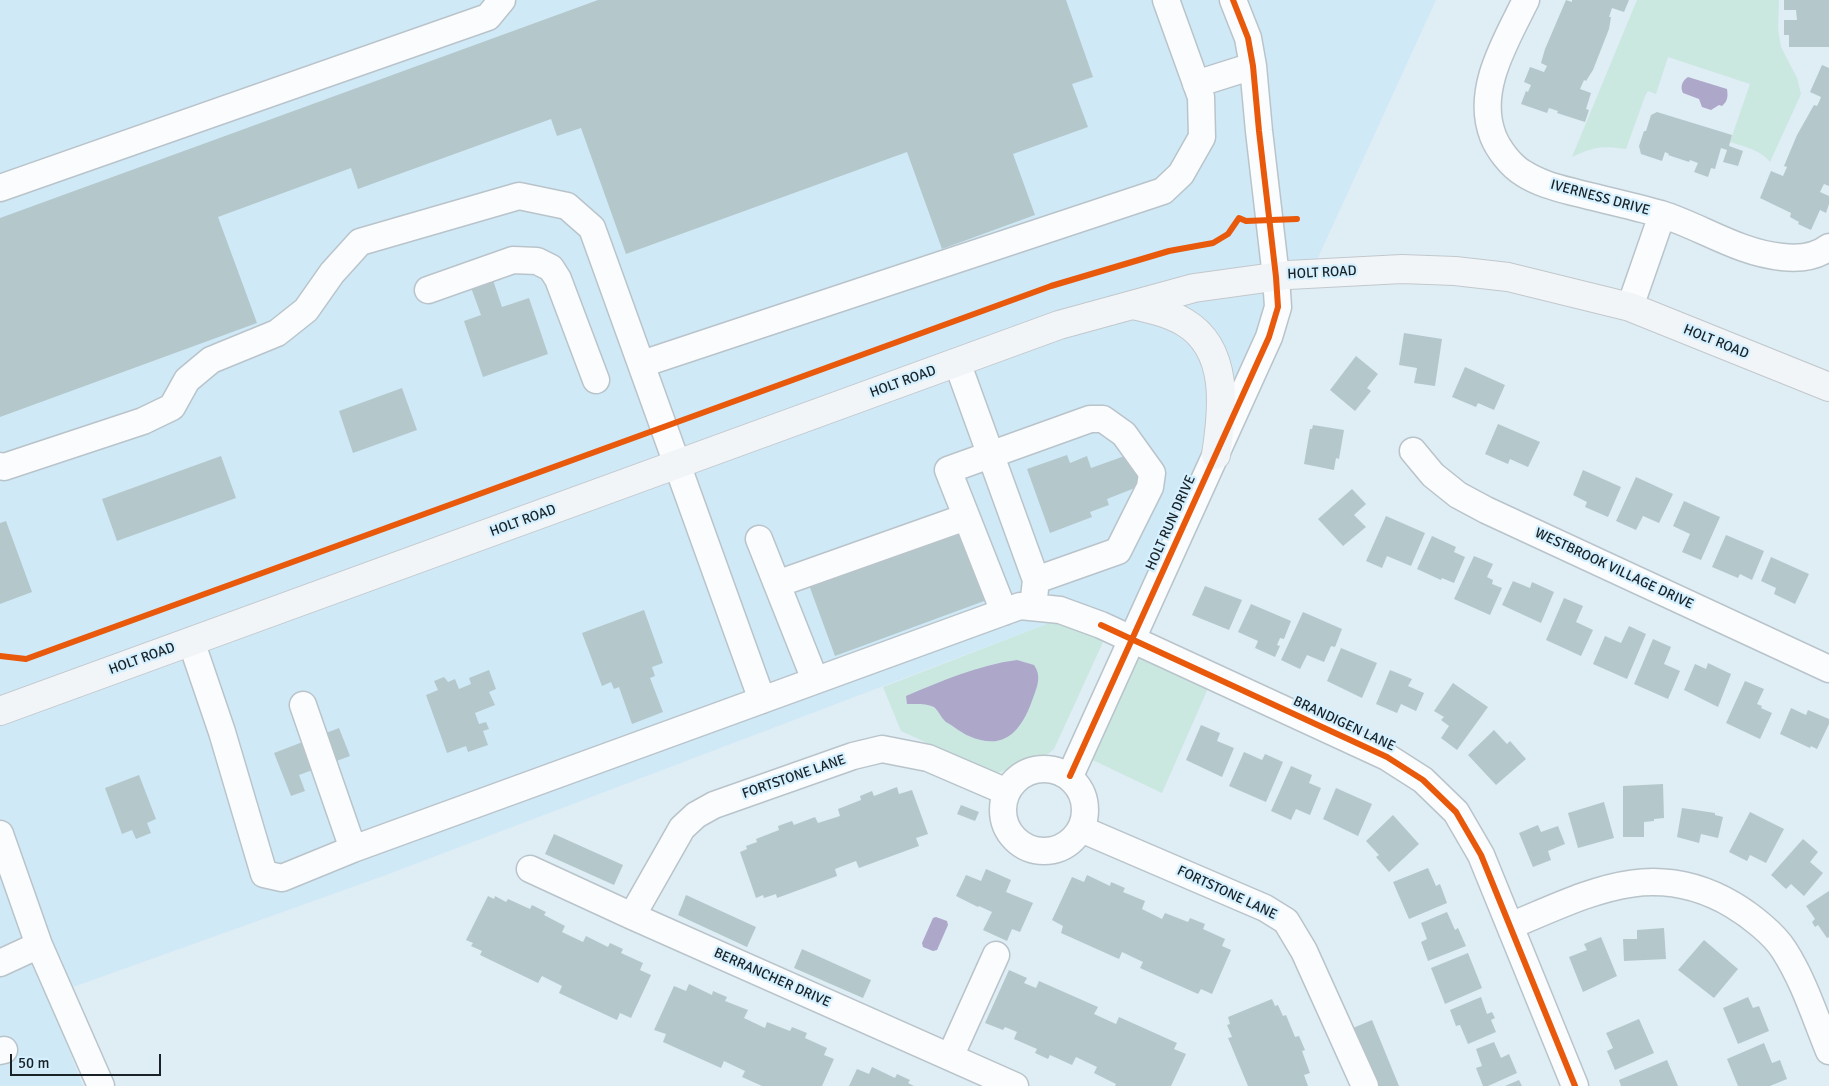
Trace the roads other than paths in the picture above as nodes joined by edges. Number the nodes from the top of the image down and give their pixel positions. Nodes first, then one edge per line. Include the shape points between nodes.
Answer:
1 (502, 0) edge
2 (1166, 0) edge
3 (1233, 0) edge
4 (1526, 0) edge
5 (1253, 66) junction
6 (1196, 84) junction
7 (0, 188) edge
8 (1662, 215) junction
9 (1829, 247) edge
10 (1276, 276) junction
11 (428, 290) dead end
12 (1133, 305) junction
13 (1630, 307) junction
14 (957, 362) junction
15 (642, 364) junction
16 (596, 380) dead end
17 (1829, 387) edge
18 (1413, 451) dead end
19 (990, 455) junction
20 (1216, 455) junction
21 (678, 464) junction
22 (0, 466) edge
23 (966, 517) junction
24 (759, 540) dead end
25 (1036, 580) junction
26 (776, 584) junction
27 (1033, 607) junction
28 (1004, 612) junction
29 (1132, 640) junction
30 (191, 641) junction
31 (1829, 668) edge
32 (815, 680) junction
33 (762, 700) junction
34 (303, 705) dead end
35 (0, 712) edge
36 (1070, 776) junction
37 (1007, 792) junction
38 (1081, 829) junction
39 (0, 834) edge
40 (353, 849) junction
41 (530, 869) dead end
42 (632, 916) junction
43 (1510, 926) junction
44 (39, 945) junction
45 (996, 954) dead end
46 (0, 963) edge
47 (1829, 1051) edge
48 (950, 1057) junction
49 (101, 1086) edge
50 (1015, 1086) edge
51 (1364, 1086) edge
52 (1575, 1086) edge

1 - 7 street via 488,17
2 - 6 street
3 - 5 street, HOLT RUN DRIVE via 1248,38
4 - 8 street, IVERNESS DRIVE via 1490,82 1487,115 1493,137 1503,154 1522,173 1547,185
5 - 6 street
5 - 10 street, HOLT RUN DRIVE
6 - 15 street via 1201,97 1202,138 1181,174 1163,191
8 - 9 street, IVERNESS DRIVE via 1743,247 1781,257 1804,258
8 - 13 street
10 - 12 main road, HOLT ROAD via 1194,288
10 - 13 main road, HOLT ROAD via 1402,269 1455,271 1508,277
10 - 20 street, HOLT RUN DRIVE via 1278,308 1269,337
11 - 16 street via 513,260 537,261 551,268
12 - 14 main road, HOLT ROAD via 1059,325
12 - 20 main road via 1184,322 1198,332 1210,350 1218,368 1221,391 1221,425
13 - 17 main road, HOLT ROAD
14 - 19 street
14 - 21 main road, HOLT ROAD
15 - 21 street
15 - 22 street via 592,228 567,206 520,196 360,242 332,273 306,310 277,333 211,360 188,380 172,407 143,421
18 - 31 street, WESTBROOK VILLAGE DRIVE via 1433,475 1458,495 1486,510
19 - 23 street via 948,470
19 - 25 street
19 - 25 street via 1090,419 1103,419 1124,434 1152,473 1150,487 1118,551
20 - 29 street, HOLT RUN DRIVE
21 - 30 main road, HOLT ROAD
21 - 33 street
23 - 26 street
23 - 28 street
24 - 26 street
25 - 27 street
26 - 32 street
27 - 28 street, BRANDIGEN LANE via 1020,606
27 - 29 street, BRANDIGEN LANE via 1060,610
28 - 32 street, BRANDIGEN LANE
29 - 36 street, HOLT RUN DRIVE
29 - 43 street, BRANDIGEN LANE via 1388,757 1424,780 1456,812 1481,855
30 - 35 main road, HOLT ROAD
30 - 40 street, BRANDIGEN LANE via 264,874 282,878
32 - 33 street, BRANDIGEN LANE
33 - 40 street, BRANDIGEN LANE
34 - 40 street
36 - 37 street via 1053,768 1034,769 1018,777
36 - 38 street via 1080,787 1085,800 1086,815
37 - 38 street via 1002,808 1005,824 1013,838 1026,847 1041,852 1057,850 1071,842
37 - 42 street, FORTSTONE LANE via 928,758 882,750 853,756 714,805 696,815 673,841
38 - 51 street, FORTSTONE LANE via 1265,908 1286,921 1304,951
39 - 44 street
41 - 42 street, BERRANCHER DRIVE
42 - 48 street, BERRANCHER DRIVE
43 - 47 street via 1613,886 1642,882 1697,888 1750,915 1783,949 1801,981
43 - 52 street, BRANDIGEN LANE
44 - 46 street
44 - 49 street
45 - 48 street
48 - 50 street, BERRANCHER DRIVE

